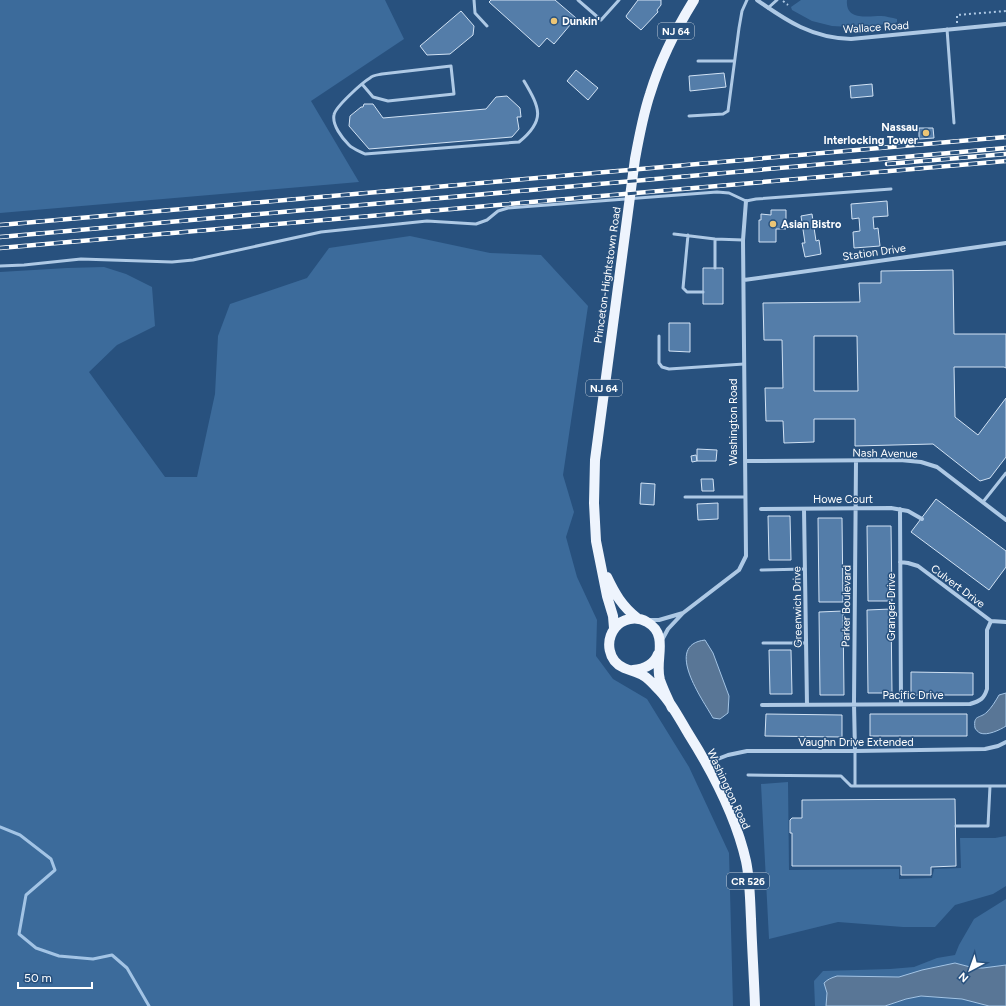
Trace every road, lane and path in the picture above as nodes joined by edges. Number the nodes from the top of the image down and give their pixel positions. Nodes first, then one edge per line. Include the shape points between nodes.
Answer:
1 (474, 0) edge
2 (578, 0) edge
3 (619, 0) edge
4 (694, 0) edge
5 (748, 0) edge
6 (757, 0) edge
7 (777, 0) edge
8 (782, 0) edge
9 (788, 5) dead end
10 (768, 8) junction
11 (1006, 10) edge
12 (1006, 24) edge
13 (487, 26) dead end
14 (957, 28) junction
15 (947, 29) junction
16 (698, 60) dead end
17 (734, 61) junction
18 (524, 81) dead end
19 (362, 84) junction
20 (689, 116) dead end
21 (954, 123) dead end
22 (892, 189) dead end
23 (746, 201) junction
24 (674, 234) dead end
25 (688, 235) junction
26 (715, 239) junction
27 (743, 240) junction
28 (1006, 243) edge
29 (0, 266) edge
30 (715, 268) dead end
31 (744, 280) junction
32 (704, 292) dead end
33 (659, 336) dead end
34 (744, 364) junction
35 (745, 461) junction
36 (856, 461) junction
37 (1006, 473) edge
38 (745, 496) junction
39 (685, 498) dead end
40 (983, 502) junction
41 (856, 508) junction
42 (761, 509) dead end
43 (804, 509) junction
44 (900, 509) junction
45 (922, 519) dead end
46 (1006, 520) edge
47 (900, 562) junction
48 (600, 565) junction
49 (805, 569) junction
50 (761, 570) dead end
51 (683, 613) junction
52 (641, 619) junction
53 (991, 621) junction
54 (1006, 622) edge
55 (614, 628) junction
56 (763, 643) dead end
57 (806, 643) junction
58 (660, 646) junction
59 (633, 670) junction
60 (854, 704) junction
61 (901, 704) junction
62 (762, 705) dead end
63 (807, 705) junction
64 (672, 708) junction
65 (1006, 742) edge
66 (855, 751) junction
67 (707, 764) junction
68 (748, 775) dead end
69 (855, 786) junction
70 (990, 786) junction
71 (1006, 786) edge
72 (956, 826) dead end
73 (755, 1006) edge

1 - 13 lane via 475,13
2 - 3 lane via 601,20
4 - 48 main road, Princeton-Hightstown Road / NJ 64 via 677,28 656,76 645,111 635,159 595,460 594,503
5 - 17 lane via 742,11
6 - 10 street, Wallace Road
7 - 10 lane
8 - 9 path
10 - 15 street, Wallace Road via 806,30 840,39
11 - 14 path via 957,15
12 - 14 street, Wallace Road
14 - 15 street, Wallace Road
15 - 21 lane
16 - 17 lane
17 - 20 lane via 727,112
18 - 19 lane via 535,99 538,116 535,126 519,142 365,154 349,145 334,123 334,114 339,106
19 - 19 lane via 372,76 451,66 454,94 388,101 373,96
22 - 23 lane
23 - 27 street, Washington Road
23 - 29 lane via 729,193 717,192 508,208 476,224 426,221 321,232 193,260 172,262 81,258
24 - 25 lane
25 - 26 lane
25 - 32 lane via 683,288 687,292
26 - 27 lane
26 - 30 lane
27 - 31 street, Washington Road
28 - 31 street, Station Drive
31 - 34 street, Washington Road
33 - 34 lane via 659,362 662,367 668,369
34 - 35 street, Washington Road
35 - 36 street, Nash Avenue
35 - 38 street, Washington Road
36 - 40 street, Nash Avenue via 900,460 937,467
36 - 41 street, Parker Boulevard
37 - 40 lane
38 - 39 lane
38 - 51 street, Washington Road via 746,556 739,570
40 - 46 street, Nash Avenue
41 - 43 street, Howe Court
41 - 44 street, Howe Court
41 - 60 street, Parker Boulevard
42 - 43 street, Howe Court
43 - 49 street, Greenwich Drive
44 - 45 street, Howe Court
44 - 47 street, Granger Drive
47 - 53 street, Culvert Drive via 918,566
47 - 61 street, Granger Drive
48 - 52 main road, Princeton-Hightstown Road / NJ 64 via 625,608
48 - 55 main road, Princeton-Hightstown Road / NJ 64
49 - 50 lane
49 - 57 street, Greenwich Drive
51 - 52 street, Washington Road via 660,620
51 - 58 street, Washington Road via 668,629
52 - 55 main road via 629,619
52 - 58 main road via 656,629
53 - 54 street, Culvert Drive
53 - 61 street, Pacific Drive via 987,630 987,689 980,701 970,704
55 - 59 main road, Washington Road / CR 526 via 609,650 618,664
56 - 57 lane
57 - 63 street, Greenwich Drive
58 - 59 main road via 656,659 650,665
58 - 64 main road, Washington Road / CR 526 via 660,680
59 - 64 main road, Washington Road / CR 526 via 646,677
60 - 61 street, Pacific Drive
60 - 63 street, Pacific Drive
60 - 66 street, Parker Boulevard
62 - 63 street, Pacific Drive
64 - 67 main road, Washington Road / CR 526
65 - 66 street, Vaughn Drive Extended via 985,749
66 - 67 street, Vaughn Drive Extended via 747,751 728,755
66 - 69 lane
67 - 73 main road, Washington Road / CR 526 via 735,824 746,862
68 - 69 lane via 841,776 851,786
69 - 70 lane
70 - 71 lane
70 - 72 lane via 988,826

